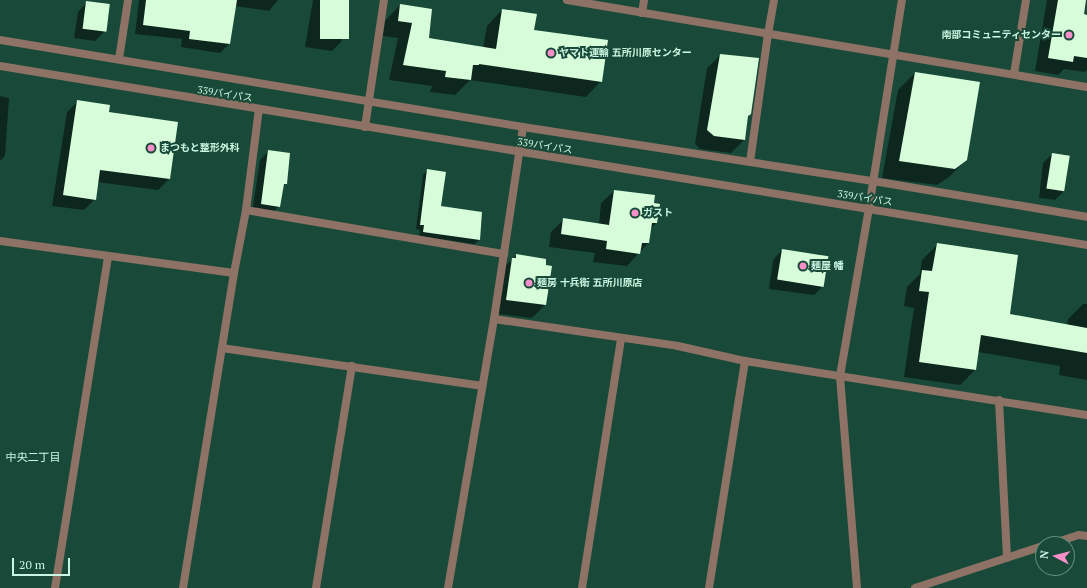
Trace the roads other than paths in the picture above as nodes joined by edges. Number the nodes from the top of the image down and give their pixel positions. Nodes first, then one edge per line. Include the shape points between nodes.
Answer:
1 (128, 0) edge
2 (384, 0) edge
3 (567, 0) edge
4 (644, 0) edge
5 (774, 0) edge
6 (902, 0) edge
7 (1026, 0) edge
8 (642, 13) junction
9 (768, 34) junction
10 (0, 40) edge
11 (893, 55) junction
12 (119, 60) junction
13 (0, 66) edge
14 (1014, 74) junction
15 (1087, 87) edge
16 (367, 101) junction
17 (259, 109) junction
18 (365, 127) junction
19 (522, 127) junction
20 (519, 152) junction
21 (750, 162) junction
22 (873, 181) junction
23 (869, 208) junction
24 (246, 210) junction
25 (1087, 217) edge
26 (0, 241) edge
27 (1087, 245) edge
28 (504, 254) junction
29 (108, 256) junction
30 (234, 273) junction
31 (494, 319) junction
32 (622, 339) junction
33 (222, 348) junction
34 (745, 361) junction
35 (352, 366) junction
36 (840, 376) junction
37 (481, 386) junction
38 (999, 400) junction
39 (1087, 415) edge
40 (1075, 536) edge
41 (1087, 536) edge
42 (1035, 549) edge
43 (1007, 558) junction
44 (55, 588) edge
45 (183, 588) edge
46 (316, 588) edge
47 (448, 588) edge
48 (582, 588) edge
49 (709, 588) edge
50 (857, 588) edge
51 (915, 588) edge

1 - 12 street
2 - 16 street
3 - 8 street
4 - 8 street
5 - 9 street
6 - 11 street
7 - 14 street
8 - 9 street
9 - 11 street
9 - 21 street
10 - 12 street
11 - 14 street
11 - 22 street
12 - 16 street
13 - 17 street, 339バイパス
14 - 15 street
16 - 18 street
16 - 19 street
17 - 18 street, 339バイパス
17 - 24 street
18 - 20 street, 339バイパス
19 - 20 street
19 - 21 street
20 - 23 street, 339バイパス
20 - 28 street
21 - 22 street
22 - 23 street
22 - 25 street
23 - 27 street, 339バイパス
23 - 36 street
24 - 28 street
24 - 30 street
26 - 29 street
28 - 31 street
29 - 30 street
29 - 44 street
30 - 33 street
31 - 32 street
31 - 37 street
32 - 34 street via 678,346
32 - 48 street
33 - 35 street
33 - 45 street
34 - 36 street
34 - 49 street
35 - 37 street
35 - 46 street
36 - 38 street
36 - 50 street
37 - 47 street
38 - 39 street
38 - 43 street
40 - 41 street
42 - 43 street
43 - 51 street

